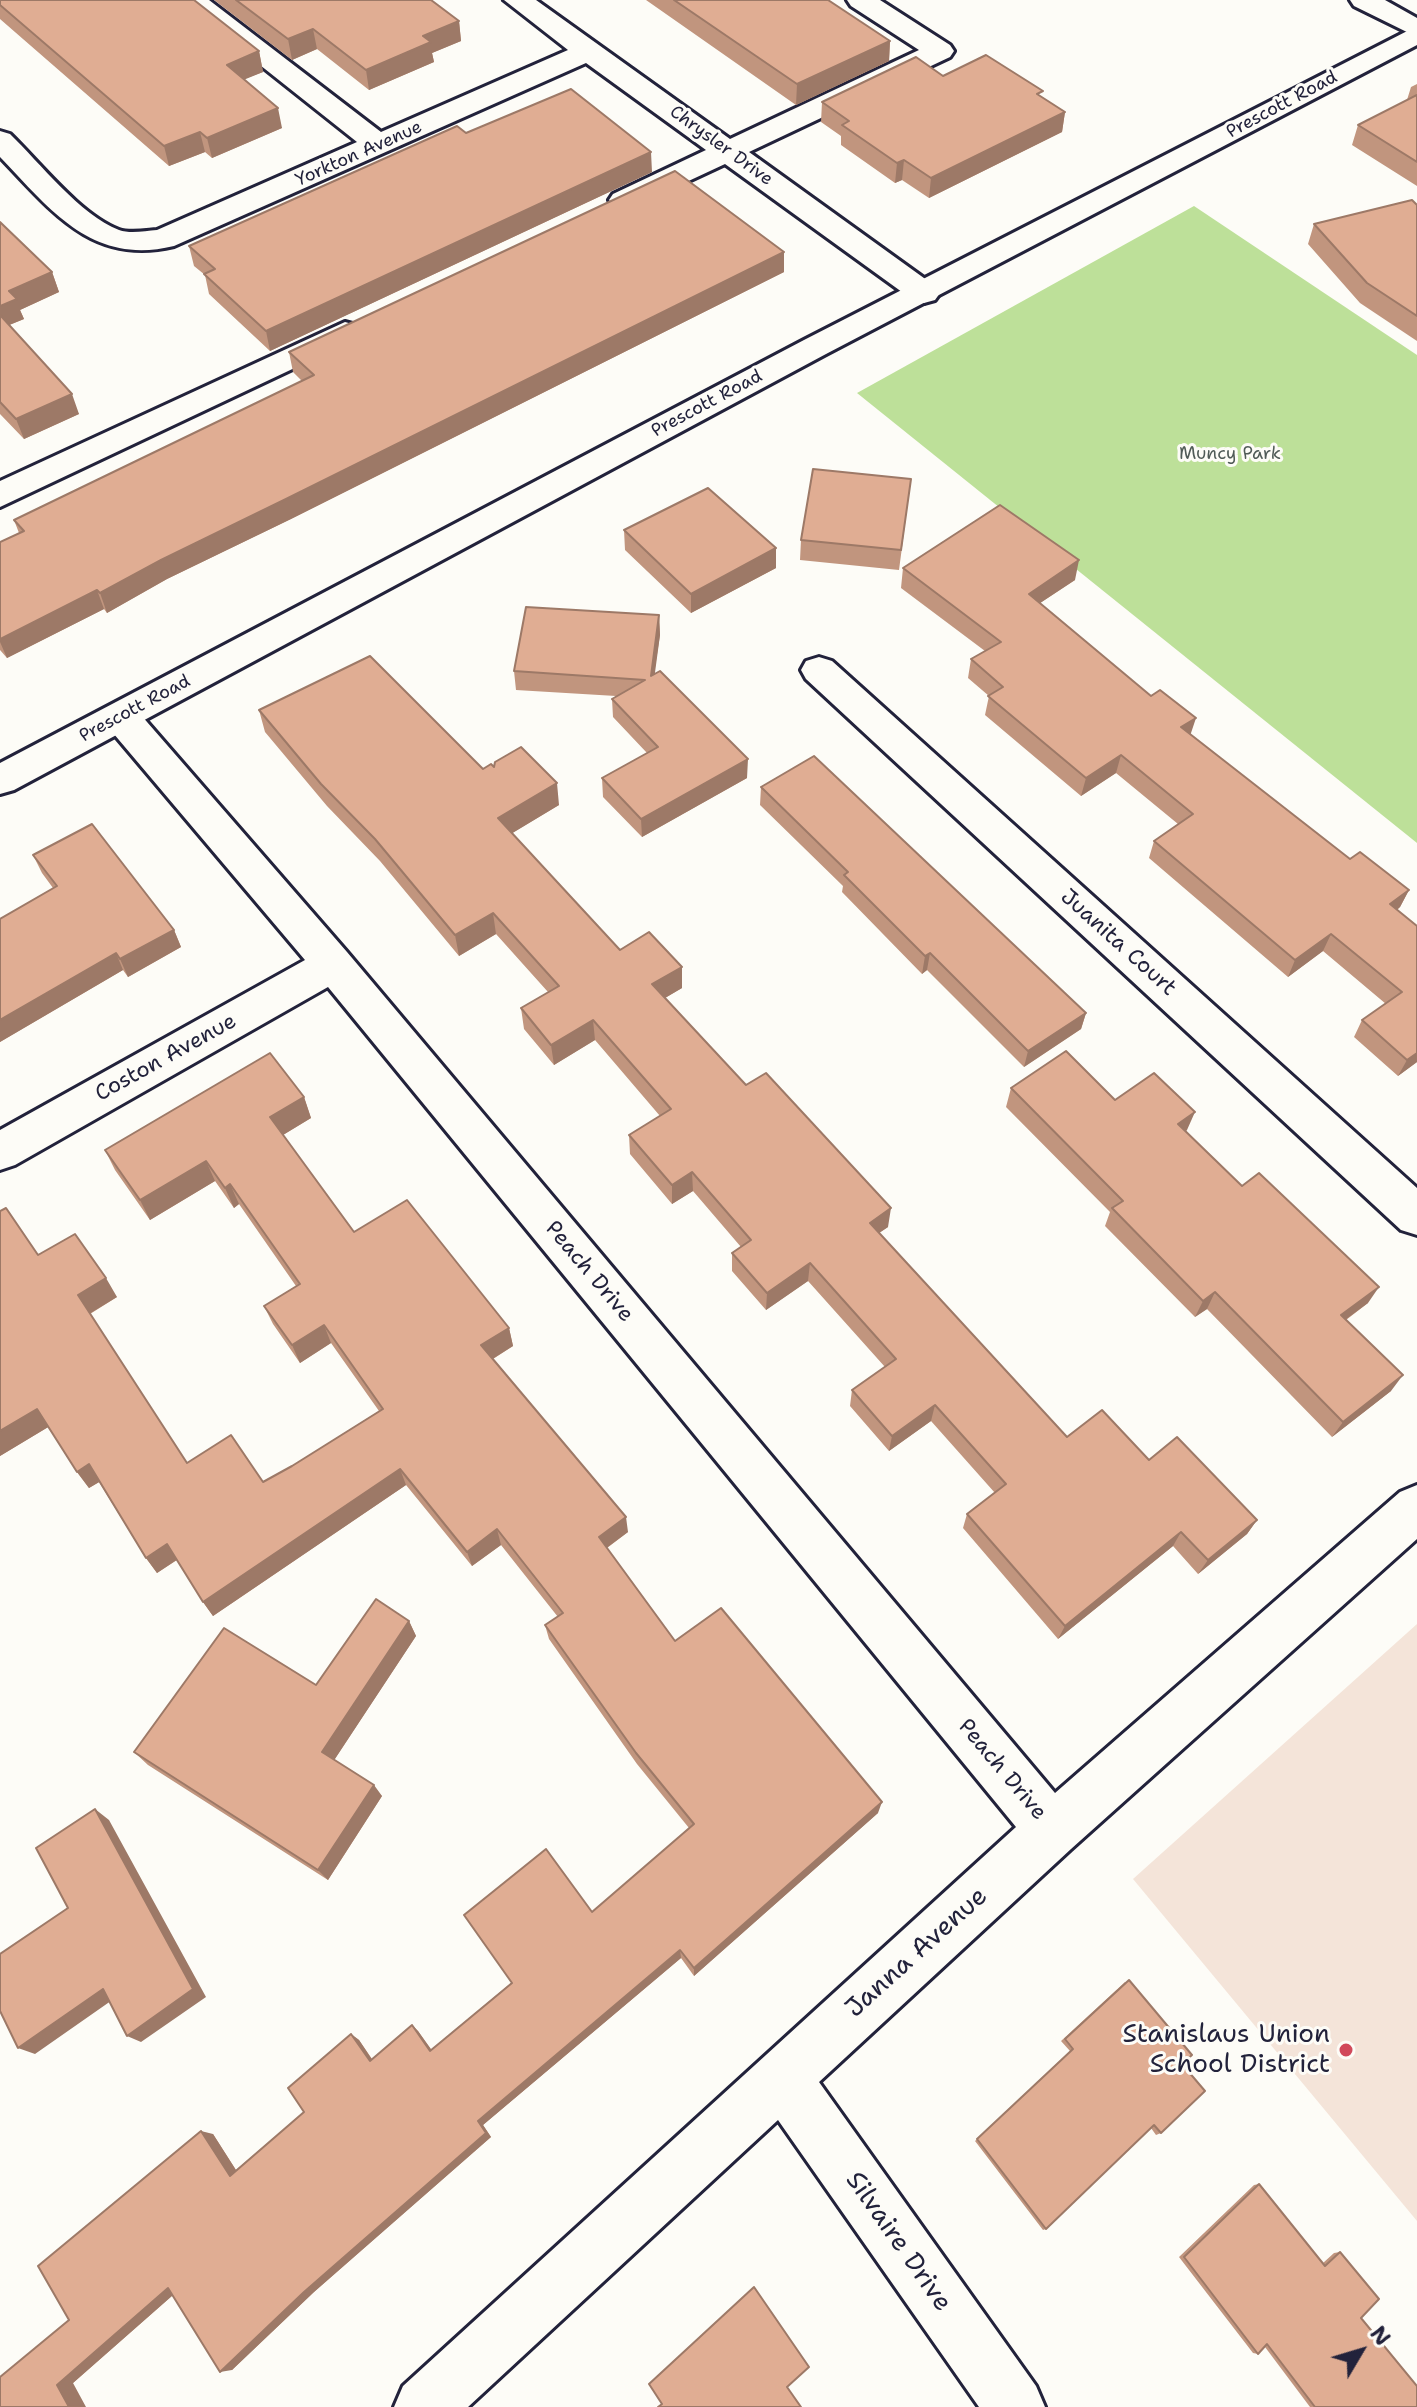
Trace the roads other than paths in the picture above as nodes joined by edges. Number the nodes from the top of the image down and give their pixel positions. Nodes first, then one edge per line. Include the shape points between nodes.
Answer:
1 (192, 0) edge
2 (518, 0) edge
3 (861, 0) edge
4 (1364, 0) edge
5 (1417, 32) edge
6 (589, 51) junction
7 (0, 140) edge
8 (379, 145) junction
9 (727, 151) junction
10 (599, 212) edge
11 (924, 293) junction
12 (371, 320) edge
13 (0, 495) edge
14 (819, 670) dead end
15 (121, 717) junction
16 (0, 780) edge
17 (333, 964) junction
18 (0, 1152) edge
19 (1417, 1216) edge
20 (1417, 1508) edge
21 (1052, 1830) junction
22 (781, 2077) junction
23 (424, 2407) edge
24 (1015, 2407) edge

1 - 8 street
2 - 6 street, Chrysler Drive
3 - 9 street via 940,51
4 - 5 street
5 - 11 street, Prescott Road
6 - 8 street, Yorkton Avenue
6 - 9 street, Chrysler Drive
7 - 8 street, Yorkton Avenue via 89,226 125,241 163,239
9 - 10 street
9 - 11 street, Chrysler Drive
11 - 15 street, Prescott Road
12 - 13 street
14 - 19 street, Juanita Court
15 - 16 street, Prescott Road
15 - 17 street, Peach Drive
17 - 18 street, Coston Avenue
17 - 21 street, Peach Drive
20 - 21 street, Janna Avenue
21 - 22 street, Janna Avenue
22 - 23 street, Janna Avenue
22 - 24 street, Silvaire Drive

